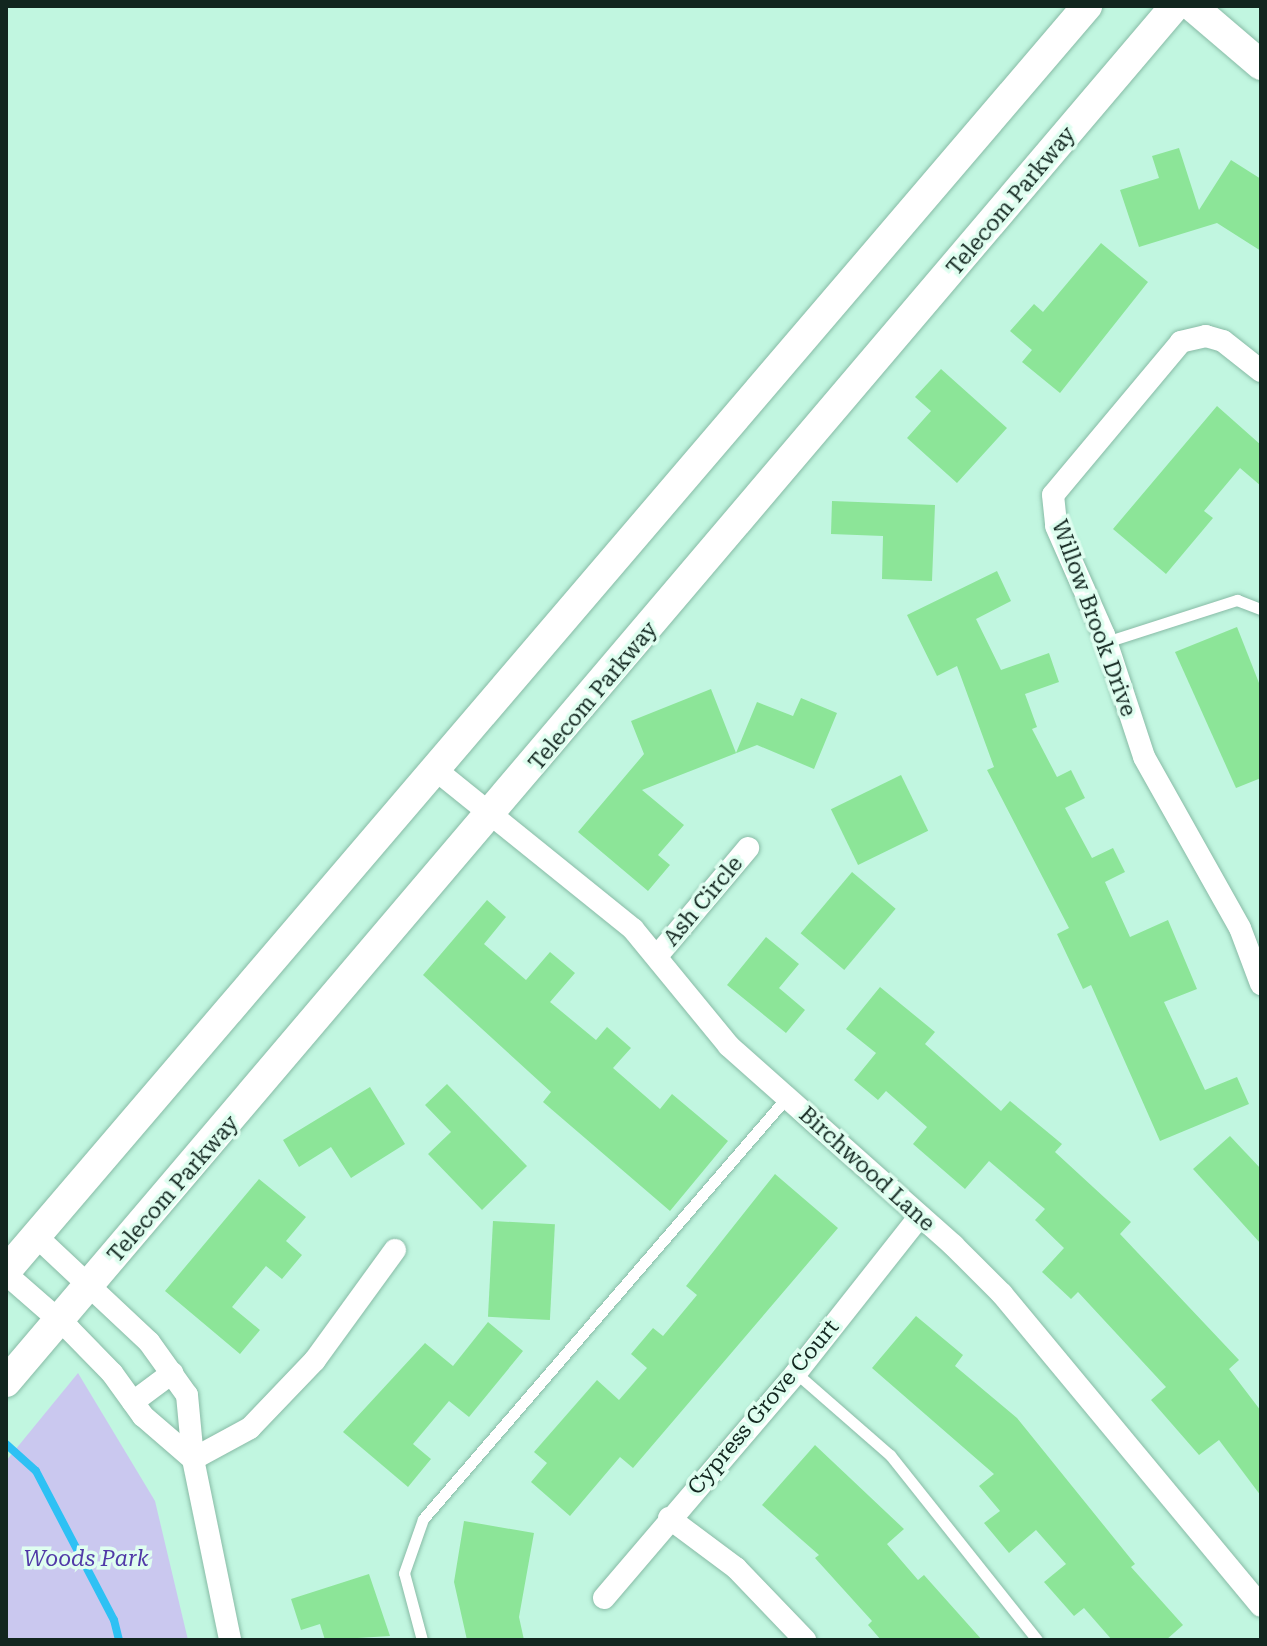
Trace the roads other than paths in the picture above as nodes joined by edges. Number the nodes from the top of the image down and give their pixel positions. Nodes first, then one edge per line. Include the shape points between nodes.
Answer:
1 (1087, 6) edge
2 (1175, 6) edge
3 (1192, 6) edge
4 (1261, 65) edge
5 (1261, 371) edge
6 (1261, 609) edge
7 (1106, 642) junction
8 (436, 770) junction
9 (492, 816) junction
10 (748, 848) dead end
11 (658, 955) junction
12 (1261, 984) edge
13 (787, 1097) junction
14 (920, 1216) junction
15 (36, 1236) junction
16 (395, 1250) dead end
17 (6, 1273) edge
18 (91, 1285) junction
19 (59, 1322) junction
20 (172, 1373) junction
21 (796, 1373) junction
22 (6, 1382) edge
23 (133, 1402) junction
24 (193, 1459) junction
25 (669, 1518) junction
26 (604, 1598) dead end
27 (1261, 1606) edge
28 (230, 1640) edge
29 (422, 1640) edge
30 (805, 1640) edge
31 (1037, 1640) edge

1 - 8 street
2 - 9 street, Telecom Parkway
3 - 4 street
5 - 7 street, Willow Brook Drive via 1223,341 1206,336 1181,342 1053,495 1056,526
6 - 7 lane via 1237,600
7 - 12 street, Willow Brook Drive via 1144,757 1240,928
8 - 9 street, Birchwood Lane
8 - 15 street
9 - 11 street, Birchwood Lane
9 - 18 street, Telecom Parkway
10 - 11 street, Ash Circle
11 - 13 street, Birchwood Lane via 695,1009
13 - 14 street, Birchwood Lane
13 - 29 lane via 423,1519 404,1573
14 - 21 street, Cypress Grove Court
14 - 27 street, Birchwood Lane via 1002,1294
15 - 17 street
15 - 18 street
16 - 24 street via 315,1360 250,1428
17 - 19 street
18 - 19 street, Telecom Parkway
18 - 20 street via 149,1342
19 - 22 street, Telecom Parkway
19 - 23 street via 112,1373
20 - 23 street
20 - 24 street via 187,1395
21 - 25 street, Cypress Grove Court
21 - 31 lane via 890,1455
23 - 24 street
24 - 28 street
25 - 26 street, Cypress Grove Court
25 - 30 street via 736,1568

